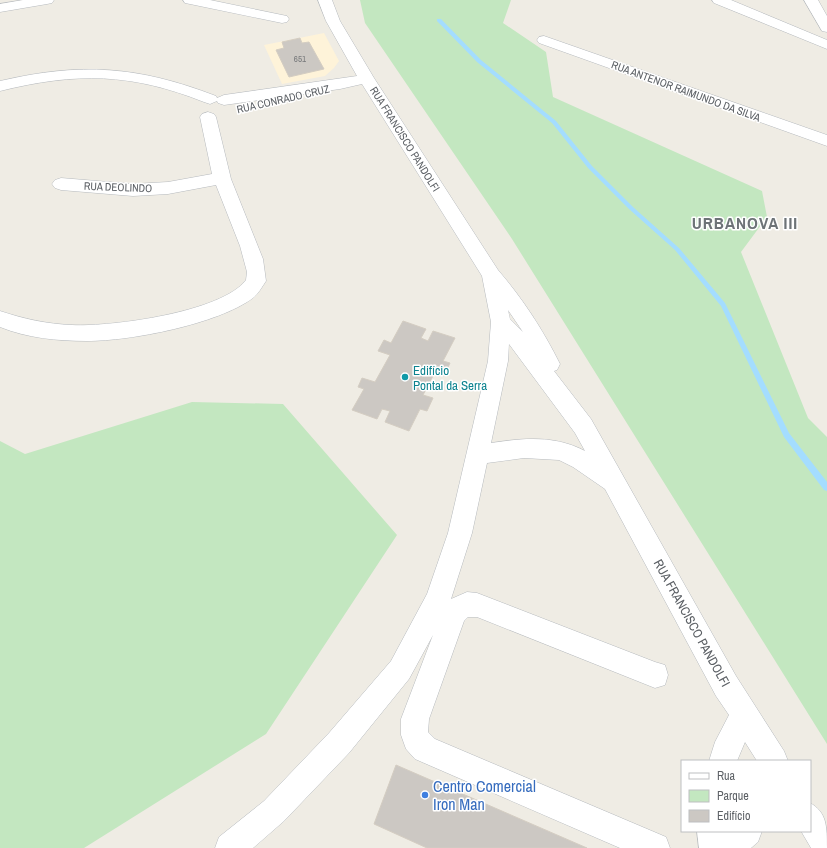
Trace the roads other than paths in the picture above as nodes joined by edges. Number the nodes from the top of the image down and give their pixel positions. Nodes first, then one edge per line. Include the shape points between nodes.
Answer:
1 (47, 0) edge
2 (190, 0) edge
3 (325, 0) edge
4 (719, 0) edge
5 (811, 0) edge
6 (0, 8) edge
7 (282, 20) dead end
8 (827, 28) edge
9 (544, 40) dead end
10 (827, 45) edge
11 (366, 78) junction
12 (0, 86) edge
13 (213, 106) junction
14 (827, 141) edge
15 (222, 178) junction
16 (61, 184) dead end
17 (491, 275) junction
18 (0, 319) edge
19 (501, 322) junction
20 (558, 392) junction
21 (583, 426) junction
22 (558, 450) junction
23 (478, 455) junction
24 (615, 483) junction
25 (440, 594) junction
26 (468, 604) junction
27 (656, 675) dead end
28 (744, 715) junction
29 (723, 760) edge
30 (773, 760) edge
31 (811, 820) edge
32 (712, 832) edge
33 (746, 832) edge
34 (827, 846) edge
35 (230, 848) edge
36 (655, 848) edge
37 (714, 848) edge
38 (726, 848) edge

1 - 6 street
2 - 7 street
3 - 11 street, RUA FRANCISCO PANDOLFI via 333,21
4 - 10 street
5 - 8 street
9 - 14 street, RUA ANTENOR RAIMUNDO DA SILVA
11 - 13 street, RUA CONRADO CRUZ via 340,84 328,91
11 - 17 street, RUA FRANCISCO PANDOLFI
12 - 13 street via 40,77 92,71 115,73 127,80
13 - 15 street
15 - 16 street, RUA DEOLINDO via 161,189 133,190
15 - 18 street via 256,266 256,282 245,295 200,314 144,327 95,333 37,329
17 - 19 street
17 - 20 street via 507,293 543,349 554,374
19 - 20 street, RUA FRANCISCO PANDOLFI via 526,349
19 - 23 street via 498,361
20 - 21 street, RUA FRANCISCO PANDOLFI
21 - 22 street
21 - 24 street, RUA FRANCISCO PANDOLFI
22 - 23 street, RUA FRANCISCO PANDOLFI via 520,449
22 - 24 street, RUA FRANCISCO PANDOLFI via 571,454
23 - 25 street via 460,533
24 - 28 street, RUA FRANCISCO PANDOLFI
25 - 26 street
25 - 35 street via 400,670 334,749 274,811
26 - 27 street via 477,605
26 - 36 street via 454,613 415,718 413,731 416,741 425,749
28 - 29 street
28 - 30 street, RUA FRANCISCO PANDOLFI
31 - 34 street
32 - 37 street
33 - 38 street

